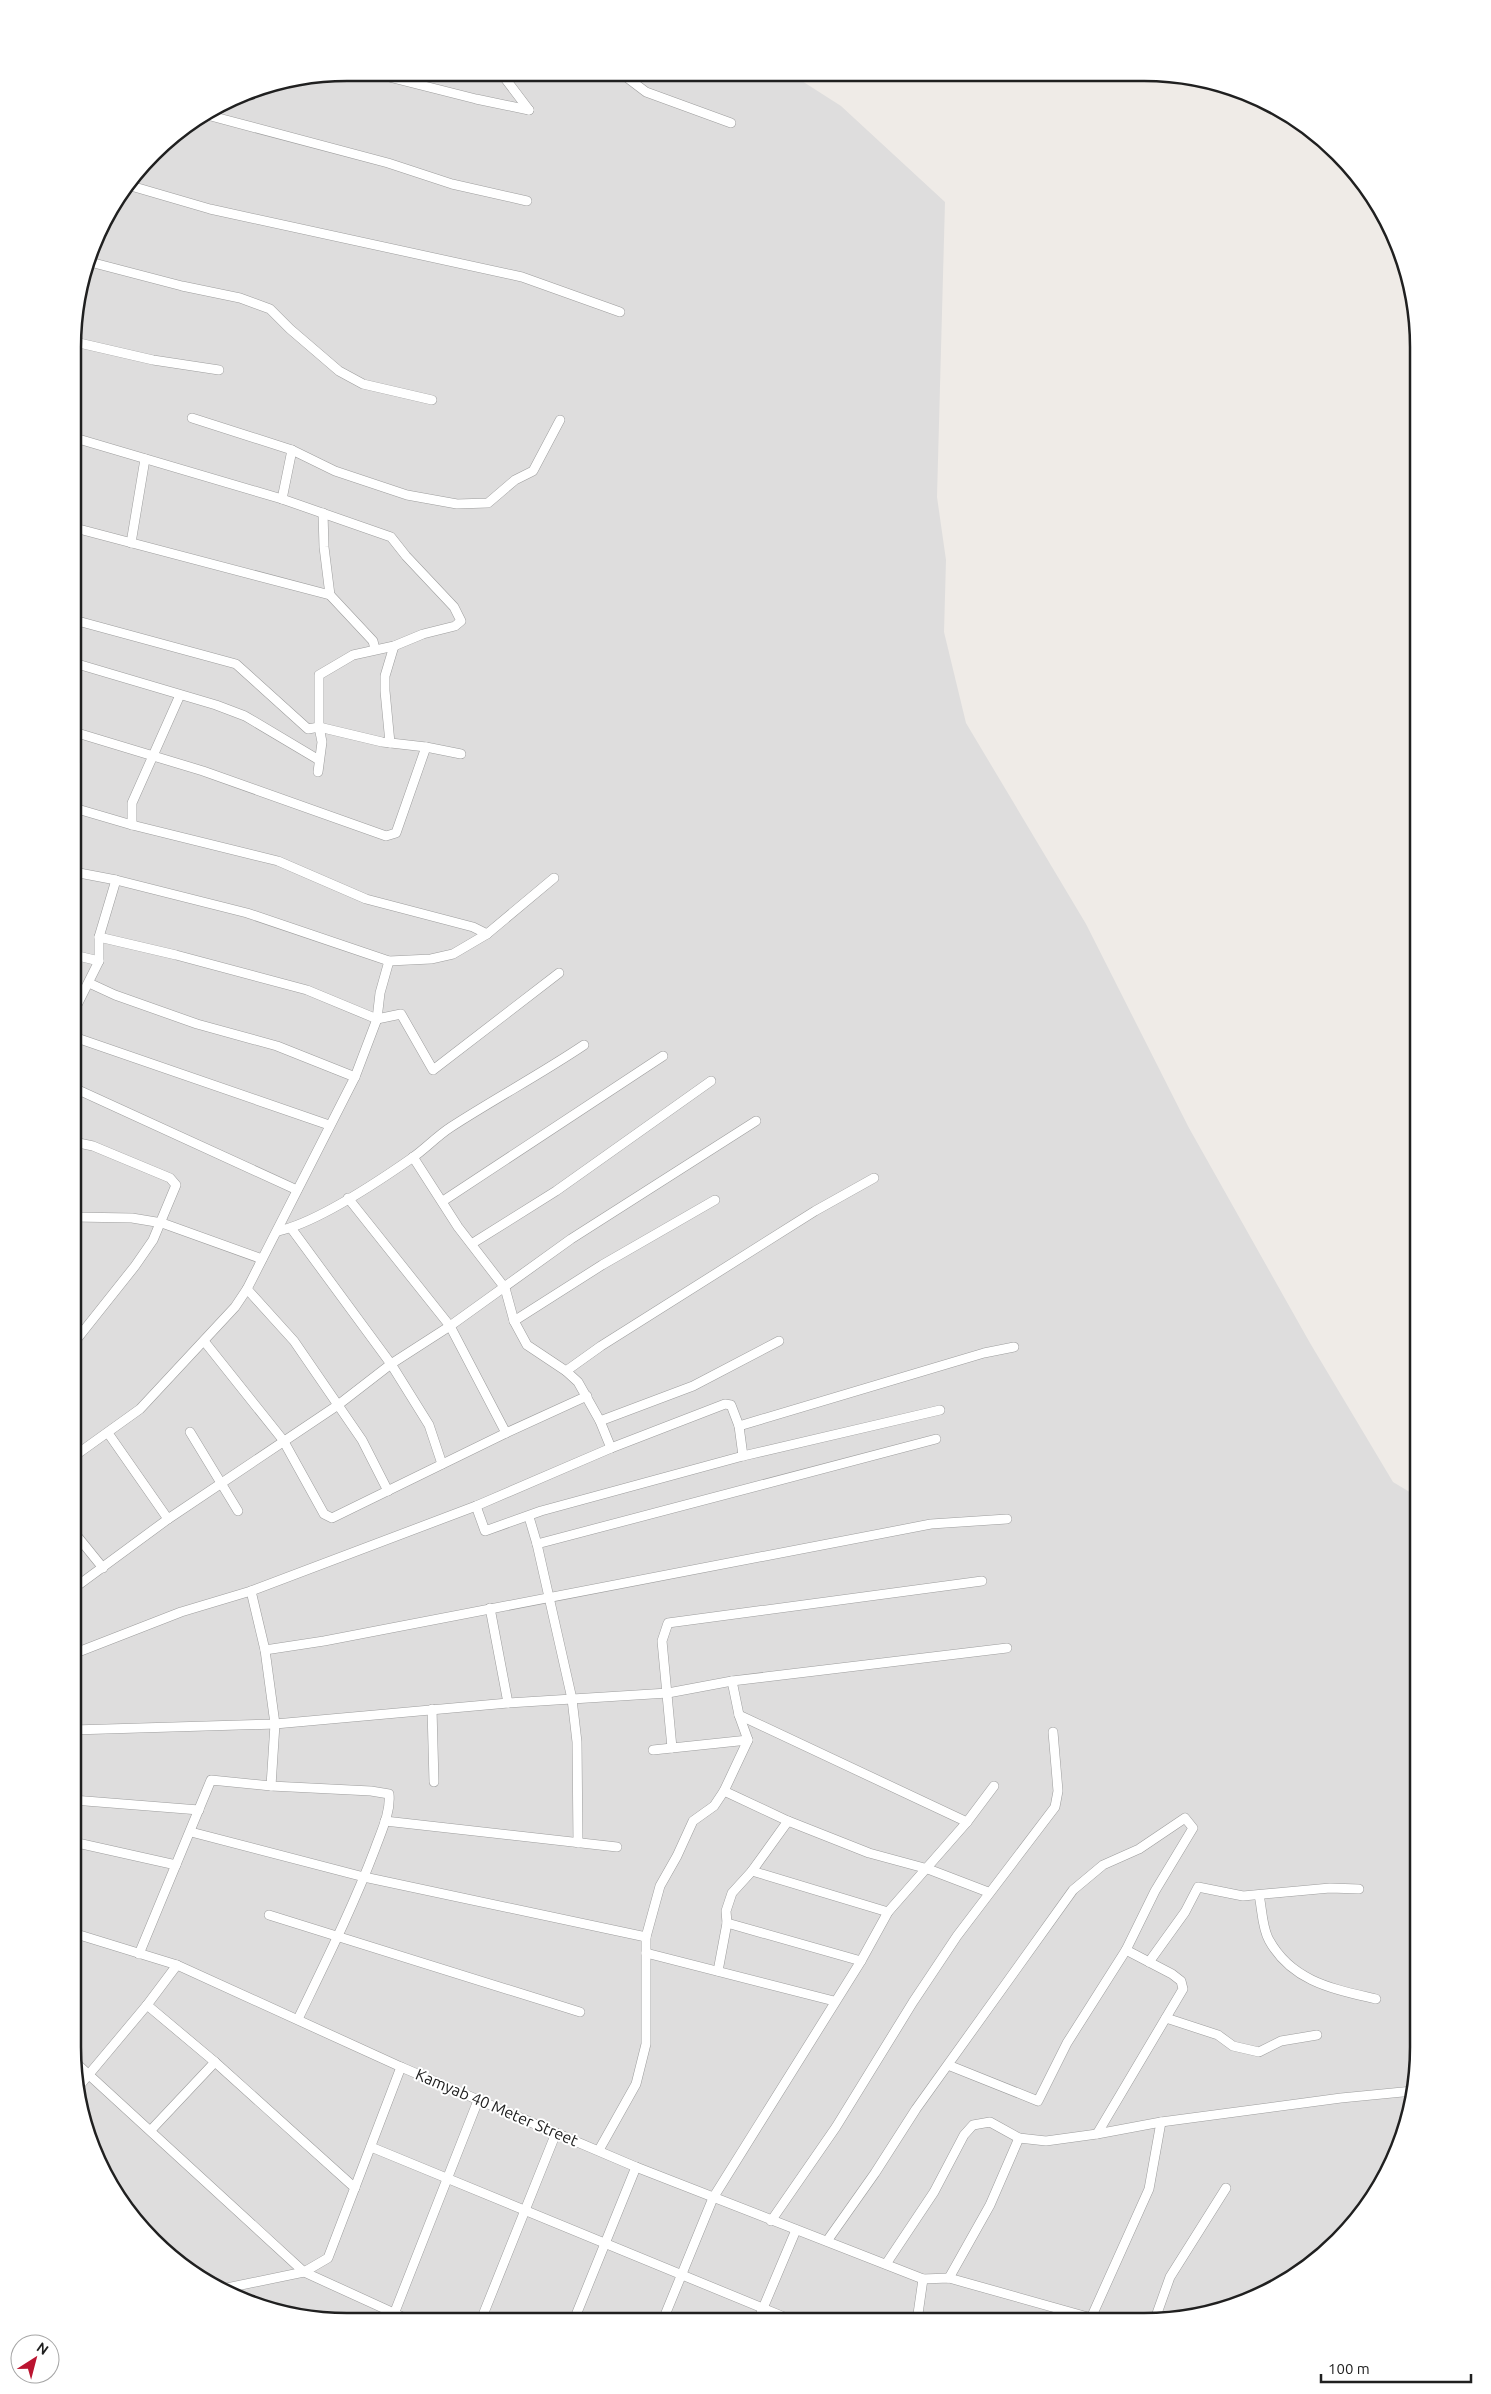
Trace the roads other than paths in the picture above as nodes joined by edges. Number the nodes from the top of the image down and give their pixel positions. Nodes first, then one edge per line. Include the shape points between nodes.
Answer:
1 (405, 81) edge
2 (506, 81) edge
3 (632, 81) edge
4 (214, 117) edge
5 (731, 123) dead end
6 (135, 187) edge
7 (527, 201) dead end
8 (95, 263) edge
9 (620, 312) dead end
10 (81, 343) edge
11 (219, 370) dead end
12 (432, 400) dead end
13 (192, 418) dead end
14 (560, 420) dead end
15 (81, 440) edge
16 (292, 450) junction
17 (145, 460) junction
18 (282, 499) junction
19 (323, 513) junction
20 (81, 530) edge
21 (131, 543) junction
22 (330, 595) junction
23 (81, 622) edge
24 (394, 646) junction
25 (375, 649) junction
26 (81, 665) edge
27 (180, 695) junction
28 (319, 727) junction
29 (81, 734) edge
30 (390, 743) junction
31 (426, 747) junction
32 (461, 754) dead end
33 (152, 756) junction
34 (319, 760) junction
35 (318, 772) dead end
36 (81, 810) edge
37 (132, 825) junction
38 (81, 873) edge
39 (554, 878) dead end
40 (116, 880) junction
41 (487, 934) junction
42 (99, 937) junction
43 (81, 956) edge
44 (99, 961) junction
45 (389, 961) junction
46 (559, 973) dead end
47 (89, 983) junction
48 (81, 998) edge
49 (378, 1019) junction
50 (81, 1040) edge
51 (584, 1045) dead end
52 (663, 1056) dead end
53 (355, 1077) junction
54 (711, 1082) dead end
55 (81, 1091) edge
56 (756, 1121) dead end
57 (329, 1125) junction
58 (81, 1143) edge
59 (413, 1157) junction
60 (874, 1178) dead end
61 (297, 1190) junction
62 (348, 1198) junction
63 (715, 1200) dead end
64 (443, 1201) junction
65 (81, 1218) edge
66 (162, 1223) junction
67 (291, 1228) junction
68 (278, 1231) junction
69 (472, 1243) junction
70 (262, 1260) junction
71 (505, 1288) junction
72 (247, 1290) junction
73 (514, 1321) junction
74 (450, 1326) junction
75 (81, 1335) edge
76 (204, 1341) junction
77 (778, 1341) dead end
78 (1014, 1347) dead end
79 (391, 1364) junction
80 (566, 1371) junction
81 (586, 1396) junction
82 (338, 1405) junction
83 (940, 1410) dead end
84 (600, 1421) junction
85 (739, 1426) junction
86 (190, 1432) dead end
87 (506, 1432) junction
88 (108, 1433) junction
89 (936, 1439) dead end
90 (283, 1440) junction
91 (611, 1448) junction
92 (81, 1452) edge
93 (744, 1456) junction
94 (442, 1464) junction
95 (222, 1483) junction
96 (388, 1492) junction
97 (476, 1506) junction
98 (238, 1511) dead end
99 (529, 1517) junction
100 (168, 1519) junction
101 (1007, 1519) dead end
102 (81, 1541) edge
103 (537, 1544) junction
104 (103, 1568) junction
105 (982, 1581) dead end
106 (81, 1584) edge
107 (251, 1591) junction
108 (548, 1596) junction
109 (490, 1608) junction
110 (1007, 1648) dead end
111 (265, 1650) junction
112 (81, 1651) edge
113 (732, 1682) junction
114 (668, 1693) junction
115 (572, 1699) junction
116 (508, 1703) junction
117 (432, 1709) junction
118 (738, 1715) junction
119 (275, 1724) junction
120 (81, 1730) edge
121 (1053, 1732) dead end
122 (748, 1740) junction
123 (672, 1748) junction
124 (653, 1750) dead end
125 (434, 1782) dead end
126 (271, 1786) junction
127 (994, 1786) dead end
128 (724, 1791) junction
129 (81, 1801) edge
130 (199, 1810) junction
131 (788, 1820) junction
132 (385, 1821) junction
133 (967, 1822) junction
134 (191, 1832) junction
135 (578, 1843) junction
136 (81, 1844) edge
137 (617, 1846) dead end
138 (176, 1865) junction
139 (928, 1869) junction
140 (752, 1871) junction
141 (364, 1877) junction
142 (1359, 1889) dead end
143 (988, 1892) junction
144 (1259, 1894) junction
145 (888, 1912) junction
146 (270, 1915) dead end
147 (727, 1923) junction
148 (339, 1935) junction
149 (81, 1936) edge
150 (646, 1936) junction
151 (1126, 1950) junction
152 (646, 1953) junction
153 (138, 1954) junction
154 (860, 1961) junction
155 (1149, 1962) junction
156 (176, 1965) junction
157 (718, 1971) junction
158 (1376, 1999) dead end
159 (834, 2001) junction
160 (147, 2006) junction
161 (580, 2012) dead end
162 (1166, 2018) junction
163 (298, 2019) junction
164 (1317, 2035) dead end
165 (215, 2062) junction
166 (948, 2065) junction
167 (401, 2067) junction
168 (82, 2068) edge
169 (89, 2074) junction
170 (84, 2080) edge
171 (1406, 2092) edge
172 (479, 2098) junction
173 (1160, 2122) junction
174 (151, 2130) junction
175 (556, 2133) junction
176 (1097, 2134) junction
177 (1019, 2138) junction
178 (371, 2147) junction
179 (599, 2150) junction
180 (636, 2167) junction
181 (447, 2178) junction
182 (355, 2188) junction
183 (1226, 2188) dead end
184 (714, 2198) junction
185 (526, 2209) junction
186 (771, 2221) junction
187 (796, 2230) junction
188 (827, 2241) junction
189 (605, 2242) junction
190 (886, 2264) junction
191 (304, 2272) junction
192 (681, 2275) junction
193 (949, 2278) junction
194 (924, 2279) junction
195 (233, 2287) edge
196 (763, 2308) junction
197 (1157, 2312) edge
198 (392, 2313) edge
199 (394, 2313) edge
200 (483, 2313) edge
201 (577, 2313) edge
202 (666, 2313) edge
203 (761, 2313) edge
204 (776, 2313) edge
205 (918, 2313) edge
206 (1073, 2313) edge
207 (1093, 2313) edge

1 - 2 street via 529,110
3 - 5 street via 646,92
4 - 7 street via 388,163 452,184
6 - 9 street via 210,208 522,277
8 - 12 street via 240,298 270,309 339,371 363,384
10 - 11 street via 153,360
13 - 16 street
14 - 16 street via 533,470 488,503 457,504 407,495 335,471
15 - 17 street
16 - 18 street
17 - 18 street
17 - 21 street
18 - 19 street
19 - 22 street
19 - 24 street via 390,537 454,608 460,621 455,626
20 - 21 street
21 - 22 street
22 - 25 street via 373,641
23 - 28 street via 236,664 308,729
24 - 25 street
24 - 30 street via 385,676
25 - 28 street via 353,654 319,675
26 - 27 street
27 - 33 street
27 - 34 street via 245,716
28 - 30 street
28 - 34 street via 322,738
29 - 33 street
30 - 31 street
31 - 32 street
31 - 33 street via 396,833 386,836
33 - 37 street via 132,803
34 - 35 street
36 - 37 street
37 - 41 street via 278,861 366,899 473,927
38 - 40 street
39 - 41 street
40 - 42 street
40 - 45 street via 247,914
41 - 45 street via 453,954 431,959
42 - 44 street
42 - 49 street via 176,954 307,990
43 - 44 street
44 - 47 street
45 - 49 street via 380,993
46 - 49 street via 433,1070 401,1014
47 - 48 street
47 - 53 street via 197,1024 277,1046
49 - 53 street
50 - 57 street
51 - 59 street via 449,1128
52 - 64 street
53 - 57 street
54 - 69 street via 556,1191
55 - 61 street
56 - 71 street via 571,1239
57 - 61 street
58 - 66 street via 170,1178 176,1185
59 - 62 street
59 - 64 street
60 - 80 street via 600,1346
61 - 68 street
62 - 67 street
62 - 74 street
63 - 73 street via 602,1265
64 - 69 street
65 - 66 street via 132,1218
66 - 70 street
66 - 75 street via 135,1266
67 - 68 street
67 - 79 street
68 - 70 street
69 - 71 street
70 - 72 street
71 - 73 street
71 - 74 street
72 - 76 street
72 - 82 street via 294,1341
73 - 80 street via 527,1345
74 - 79 street
74 - 87 street
76 - 88 street via 140,1409
76 - 90 street
77 - 84 street via 694,1386
78 - 85 street via 984,1352
79 - 82 street
79 - 94 street via 429,1425
80 - 81 street
81 - 84 street
81 - 87 street
82 - 90 street
82 - 96 street via 362,1440
83 - 93 street
84 - 91 street
85 - 91 street via 731,1405 725,1404
85 - 93 street
86 - 95 street
87 - 94 street
88 - 92 street
88 - 100 street
89 - 103 street
90 - 95 street
90 - 96 street via 324,1514 332,1518
91 - 97 street
93 - 99 street
94 - 96 street
95 - 98 street
95 - 100 street
97 - 99 street via 485,1532
97 - 107 street
99 - 103 street
100 - 104 street
101 - 108 street via 931,1524
102 - 104 street
103 - 108 street
104 - 106 street
105 - 114 street via 668,1623 662,1641
107 - 111 street
107 - 112 street via 180,1612
108 - 109 street
108 - 115 street
109 - 111 street
109 - 116 street
110 - 113 street
111 - 119 street
113 - 114 street
113 - 118 street
114 - 115 street
114 - 123 street
115 - 116 street
115 - 135 street
116 - 117 street
117 - 119 street
117 - 125 street
118 - 122 street
118 - 133 street
119 - 120 street
119 - 126 street
121 - 143 street via 1058,1791 1055,1807
122 - 123 street
122 - 128 street
123 - 124 street
126 - 130 street via 211,1780
126 - 132 street via 371,1790 389,1794
127 - 133 street
128 - 131 street
128 - 150 street via 714,1806 693,1821 660,1886
129 - 130 street
130 - 134 street
131 - 139 street via 869,1853
131 - 140 street
132 - 135 street
132 - 141 street
133 - 139 street
134 - 138 street
134 - 141 street
135 - 137 street
136 - 138 street
138 - 153 street
139 - 143 street
139 - 145 street
140 - 145 street
140 - 147 street via 732,1893 726,1911
141 - 148 street
141 - 150 street
142 - 144 street
143 - 186 street via 913,2002 836,2127
144 - 155 street via 1243,1896 1198,1887 1185,1912
144 - 158 street via 1268,1938 1285,1962 1312,1982
145 - 154 street
146 - 148 street
147 - 154 street
147 - 157 street
148 - 161 street
148 - 163 street
149 - 153 street, Kamyab 40 Meter Street
150 - 152 street
151 - 155 street
151 - 166 street via 1067,2042 1038,2101
151 - 166 street via 1155,1890 1192,1828 1185,1818 1139,1850 1102,1865 1073,1890
152 - 157 street
152 - 179 street via 646,2044 636,2084
153 - 156 street, Kamyab 40 Meter Street
154 - 159 street
155 - 162 street via 1181,1981 1182,1989
156 - 160 street
156 - 163 street, Kamyab 40 Meter Street
157 - 159 street
159 - 184 street
160 - 165 street
160 - 169 street
162 - 164 street via 1218,2035 1233,2046 1259,2052 1281,2040
162 - 176 street
163 - 167 street, Kamyab 40 Meter Street
165 - 174 street
165 - 182 street
166 - 188 street
167 - 172 street, Kamyab 40 Meter Street
167 - 178 street
168 - 169 street
169 - 170 street
169 - 174 street
171 - 173 street
172 - 175 street, Kamyab 40 Meter Street
172 - 181 street
173 - 176 street
173 - 207 street via 1148,2189
174 - 191 street
175 - 179 street, Kamyab 40 Meter Street
175 - 185 street
176 - 177 street via 1046,2141
177 - 190 street via 990,2122 973,2125
177 - 193 street via 990,2205
178 - 181 street
178 - 182 street
179 - 180 street, Kamyab 40 Meter Street
180 - 184 street, Kamyab 40 Meter Street
180 - 189 street
181 - 185 street
181 - 199 street
182 - 191 street via 328,2258
183 - 197 street via 1170,2277
184 - 186 street, Kamyab 40 Meter Street
184 - 192 street
185 - 189 street
185 - 200 street
186 - 187 street, Kamyab 40 Meter Street
187 - 188 street, Kamyab 40 Meter Street
187 - 196 street
188 - 190 street, Kamyab 40 Meter Street
189 - 192 street
189 - 201 street
190 - 194 street, Kamyab 40 Meter Street
191 - 195 street
191 - 198 street
192 - 196 street
192 - 202 street
193 - 194 street
193 - 206 street
194 - 205 street
196 - 203 street
196 - 204 street

